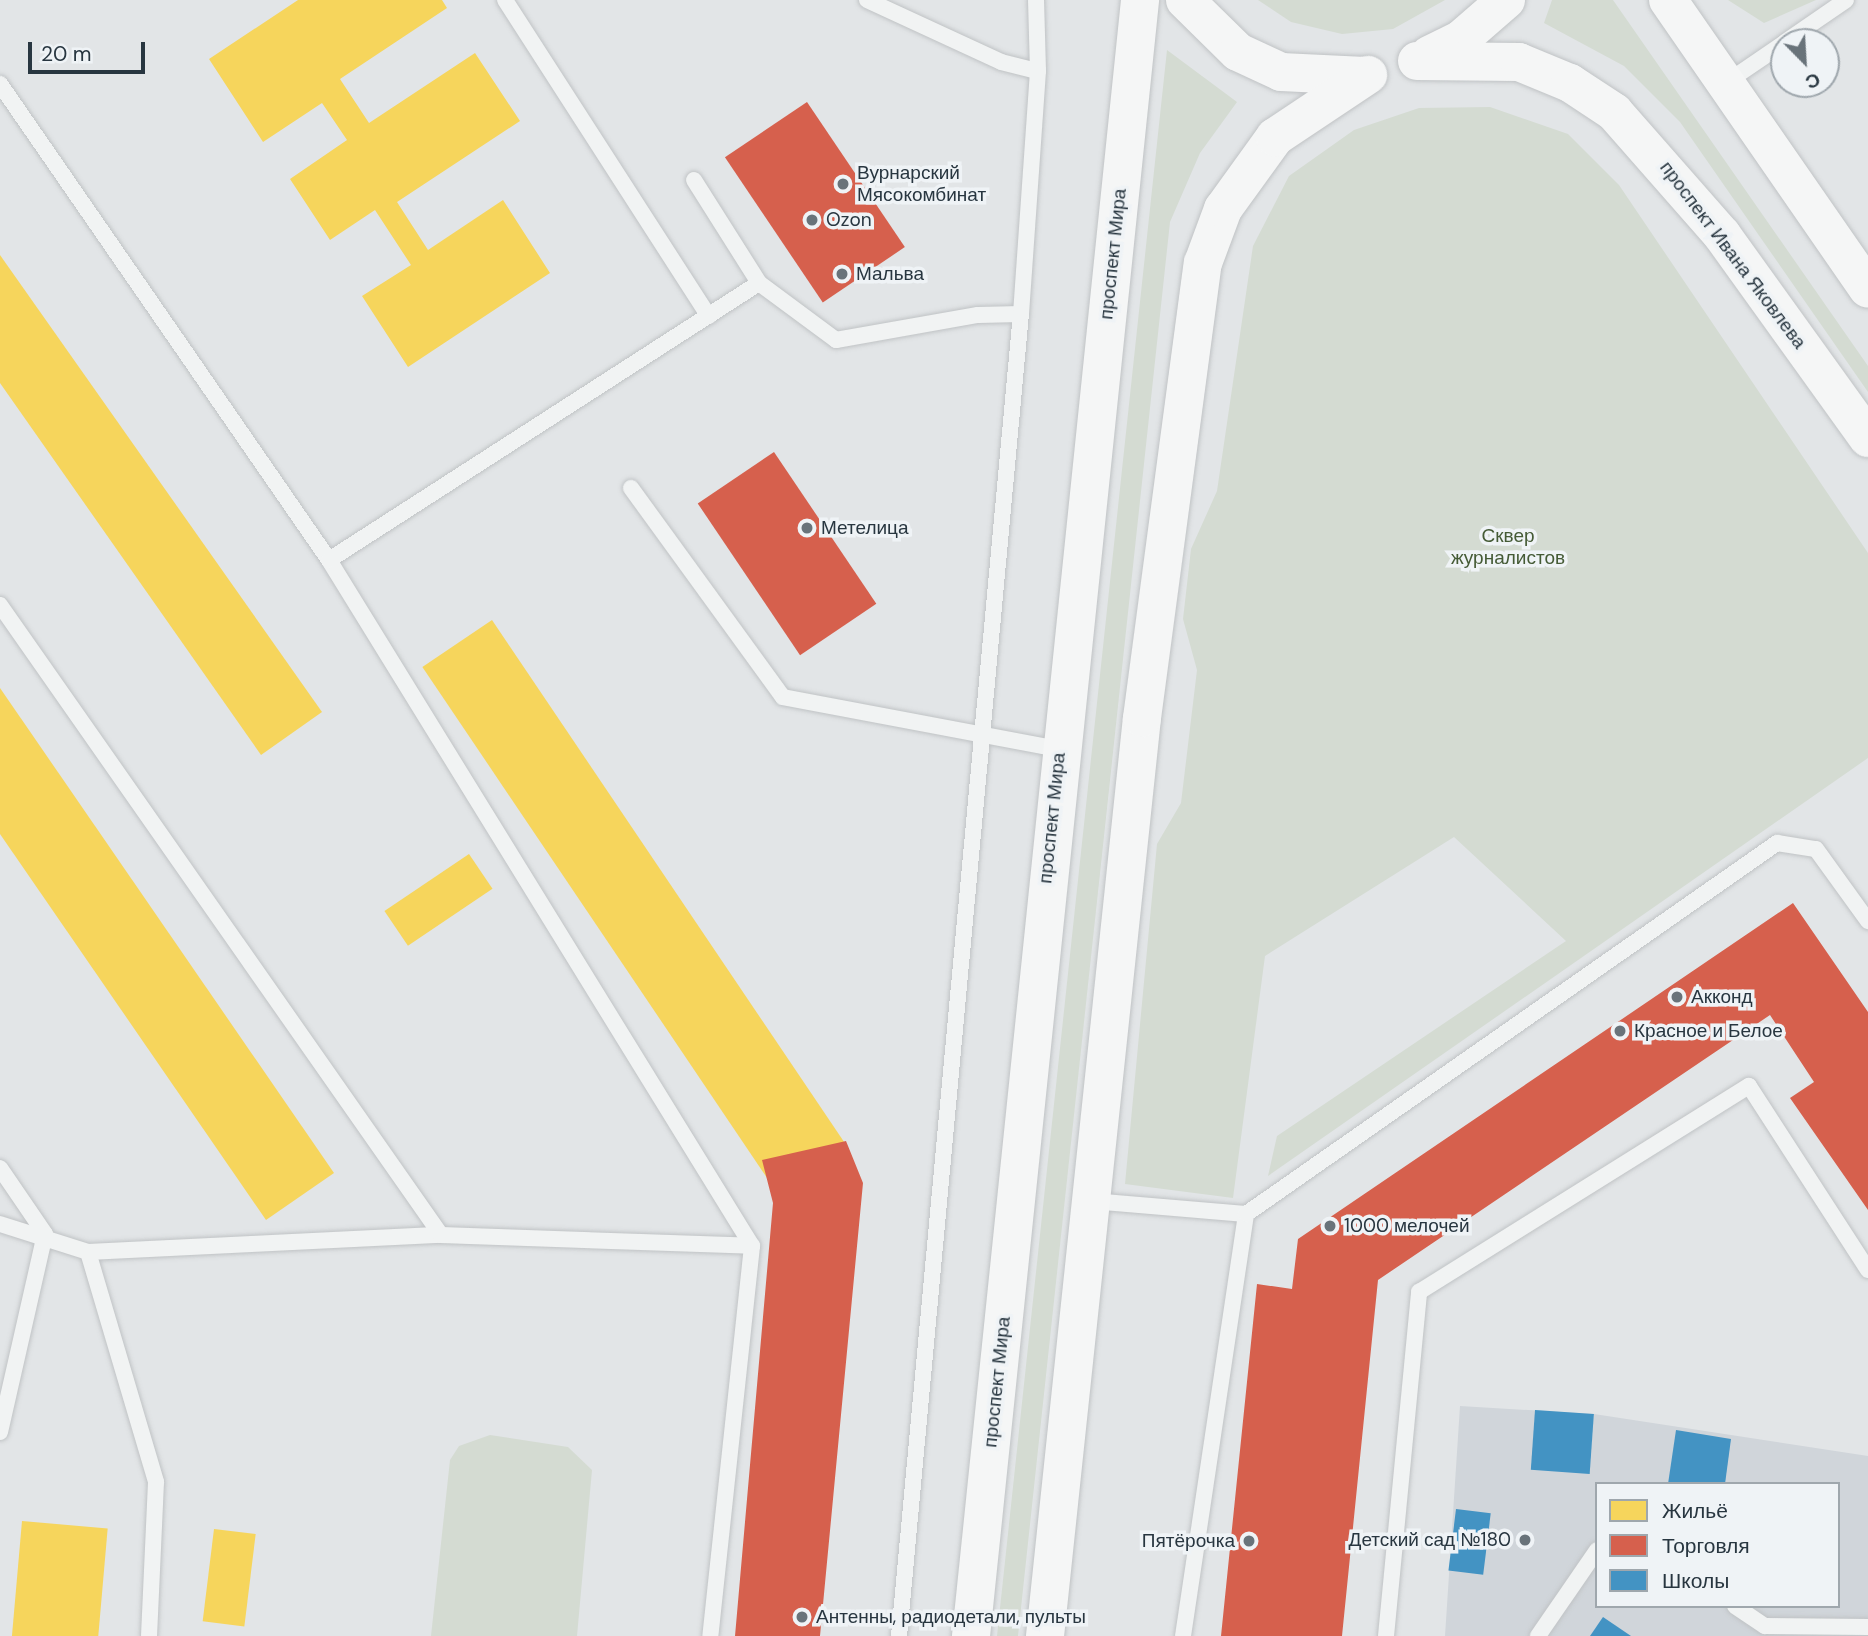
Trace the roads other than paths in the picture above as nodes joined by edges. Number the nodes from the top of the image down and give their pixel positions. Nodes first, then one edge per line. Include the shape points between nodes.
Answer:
1 (505, 0) edge
2 (867, 0) edge
3 (1036, 0) edge
4 (1140, 0) edge
5 (1185, 0) edge
6 (1506, 0) edge
7 (1668, 0) edge
8 (1846, 0) edge
9 (1805, 28) edge
10 (1770, 52) edge
11 (1417, 61) junction
12 (1038, 71) junction
13 (1368, 75) junction
14 (0, 84) edge
15 (1724, 84) junction
16 (694, 180) dead end
17 (759, 283) junction
18 (1868, 289) edge
19 (1021, 314) junction
20 (709, 316) junction
21 (1868, 438) edge
22 (631, 488) dead end
23 (329, 560) junction
24 (0, 605) edge
25 (978, 738) junction
26 (1059, 749) junction
27 (1868, 921) edge
28 (0, 1168) edge
29 (1088, 1201) junction
30 (1246, 1214) junction
31 (0, 1224) edge
32 (45, 1234) junction
33 (441, 1235) junction
34 (752, 1247) junction
35 (88, 1252) junction
36 (1868, 1270) edge
37 (0, 1432) edge
38 (1595, 1553) edge
39 (1738, 1608) edge
40 (1868, 1627) edge
41 (1767, 1631) edge
42 (149, 1636) edge
43 (710, 1636) edge
44 (899, 1636) edge
45 (971, 1636) edge
46 (1045, 1636) edge
47 (1183, 1636) edge
48 (1386, 1636) edge
49 (1538, 1636) edge

1 - 20 lane
2 - 12 lane via 1001,62
3 - 12 lane
4 - 26 main road, проспект Мира
5 - 13 main road via 1238,52 1281,72 1327,79
6 - 11 main road via 1460,40
7 - 15 main road
8 - 9 lane
10 - 15 lane
11 - 13 main road
11 - 21 main road, проспект Ивана Яковлева via 1470,57 1519,62 1570,83 1614,112 1722,235
12 - 19 lane
13 - 29 main road via 1275,138 1223,209 1203,263 1142,718
14 - 23 lane
15 - 18 main road
16 - 17 lane
17 - 19 lane via 836,340 978,315
17 - 20 lane
19 - 25 lane
20 - 23 lane
22 - 25 lane via 783,697
23 - 34 lane
24 - 33 lane
25 - 26 lane
25 - 44 lane via 926,1273
26 - 45 main road, проспект Мира
27 - 30 lane via 1816,849 1777,843
28 - 32 lane
29 - 30 lane
29 - 46 main road
30 - 47 lane
31 - 32 lane
32 - 35 lane
32 - 37 lane
33 - 34 lane
33 - 35 lane
34 - 43 lane
35 - 42 lane via 156,1482
36 - 48 lane via 1749,1086 1419,1292
38 - 49 lane
39 - 41 lane
40 - 41 lane

